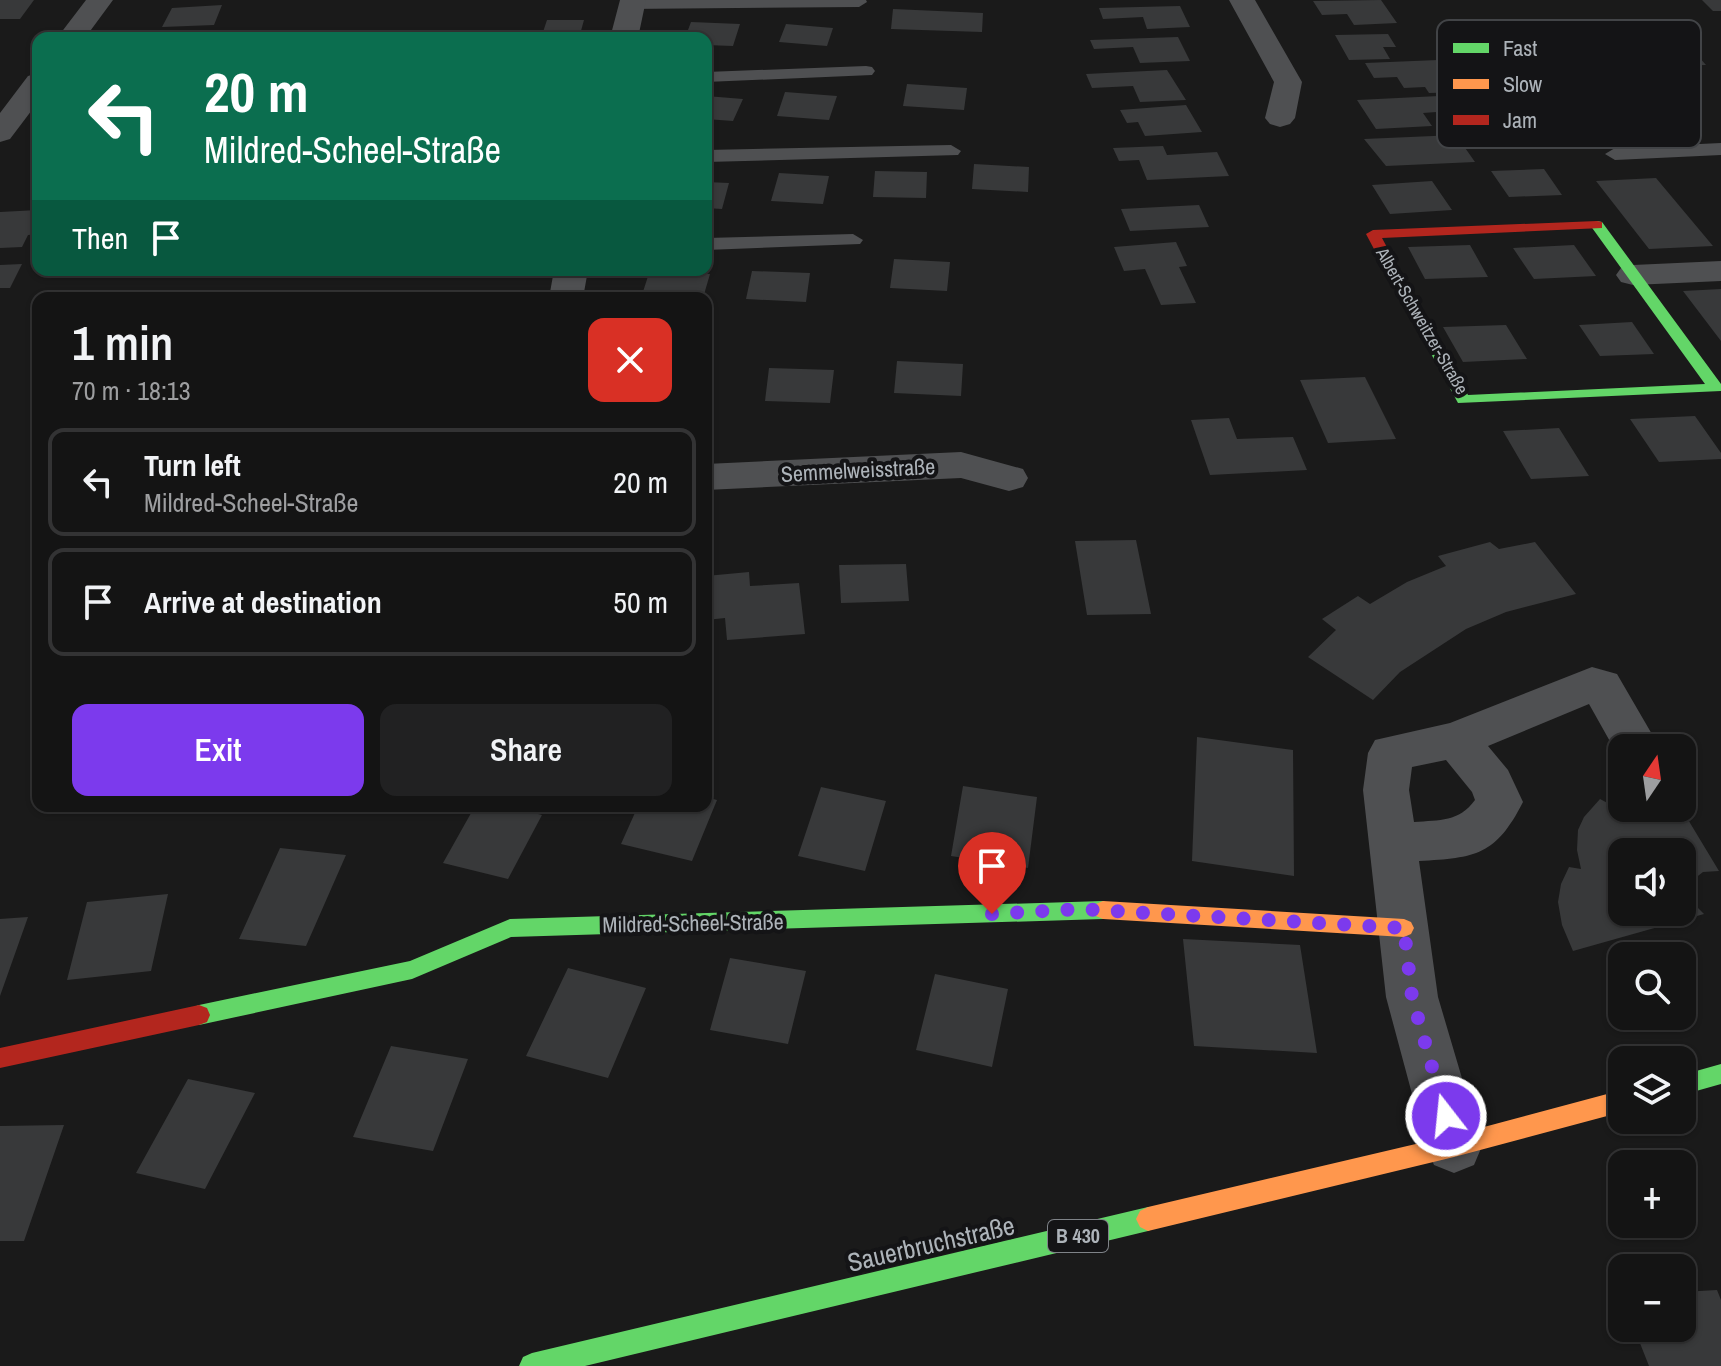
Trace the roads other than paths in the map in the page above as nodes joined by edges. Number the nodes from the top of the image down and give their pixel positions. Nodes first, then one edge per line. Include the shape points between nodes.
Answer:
1 (100, 0) edge
2 (1242, 0) edge
3 (632, 2) edge
4 (859, 2) edge
5 (76, 32) edge
6 (625, 32) edge
7 (866, 71) dead end
8 (712, 77) edge
9 (32, 90) edge
10 (1280, 118) dead end
11 (0, 133) edge
12 (1721, 149) edge
13 (951, 151) dead end
14 (1615, 154) dead end
15 (712, 156) edge
16 (853, 240) dead end
17 (712, 244) edge
18 (1721, 271) edge
19 (1633, 275) junction
20 (712, 477) edge
21 (1009, 478) dead end
22 (1629, 734) edge
23 (1456, 740) junction
24 (1394, 843) junction
25 (1404, 928) junction
26 (0, 1058) edge
27 (1721, 1074) edge
28 (1696, 1081) edge
29 (1608, 1105) edge
30 (1454, 1146) junction
31 (532, 1366) edge

1 - 5 street
2 - 10 street via 1288,82
3 - 4 lane
3 - 6 street
7 - 8 lane
9 - 11 street
12 - 14 lane
13 - 15 lane
16 - 17 lane
18 - 19 street
19 - 19 street, Albert-Schweitzer-Straße via 1716,388 1463,400 1373,234 1597,225
20 - 21 street, Semmelweisstraße via 961,465
22 - 23 street via 1601,686 1592,684
23 - 24 street via 1391,753 1386,790
23 - 24 street via 1492,783 1499,802 1482,827 1457,839
24 - 25 street
25 - 26 street, Mildred-Scheel-Straße via 1080,909 510,928 412,970
25 - 30 street via 1412,997
27 - 28 street
29 - 30 street, Sauerbruchstraße / B 430
30 - 31 street, Sauerbruchstraße / B 430

